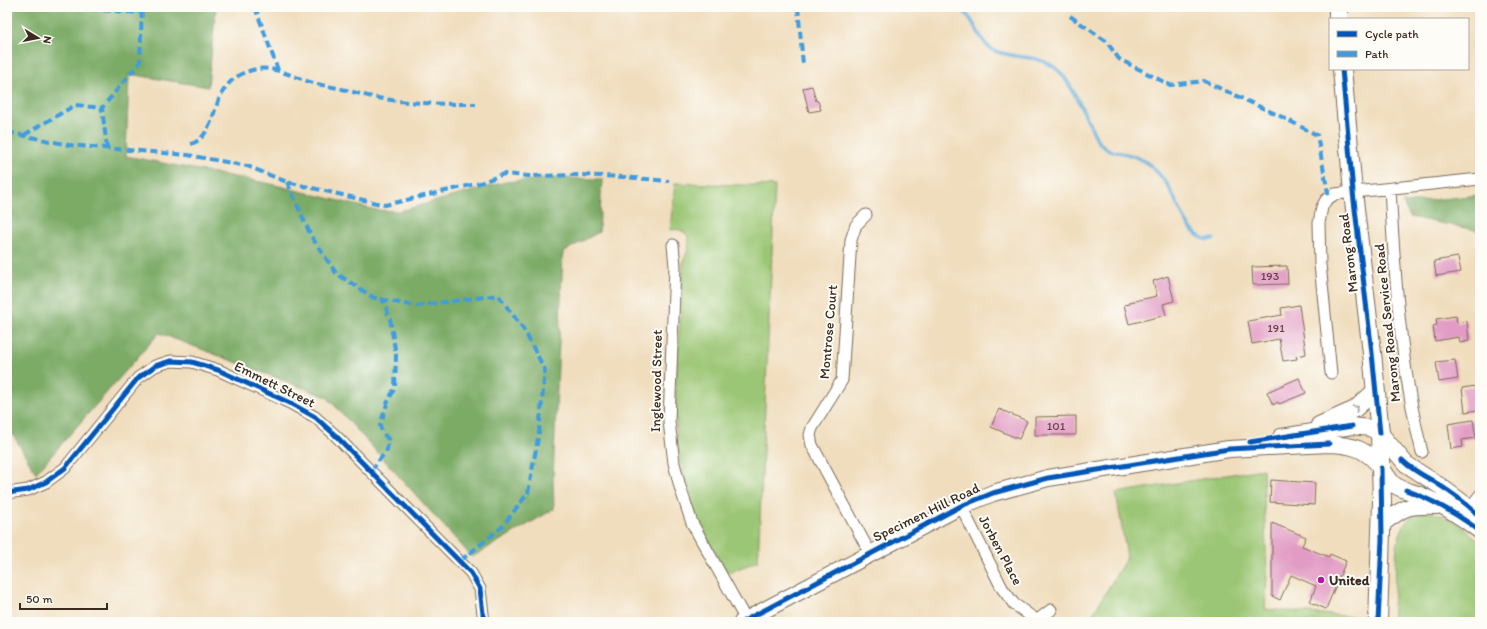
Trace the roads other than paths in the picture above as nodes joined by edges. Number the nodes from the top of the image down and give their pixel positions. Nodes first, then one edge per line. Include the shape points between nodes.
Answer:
1 (1338, 7) edge
2 (1338, 18) edge
3 (1342, 70) edge
4 (1480, 179) edge
5 (1390, 188) junction
6 (1353, 192) junction
7 (866, 215) dead end
8 (673, 245) dead end
9 (1332, 373) dead end
10 (1376, 390) junction
11 (1380, 433) junction
12 (1295, 435) junction
13 (1229, 449) junction
14 (1422, 452) dead end
15 (1381, 468) junction
16 (7, 493) edge
17 (1480, 495) edge
18 (961, 506) junction
19 (1444, 507) junction
20 (1471, 514) edge
21 (1382, 524) junction
22 (1480, 531) edge
23 (870, 553) junction
24 (1051, 610) dead end
25 (747, 621) edge
26 (1036, 621) edge
27 (484, 622) edge
28 (1378, 622) edge

1 - 2 highway
3 - 6 highway, Marong Road
4 - 5 street
5 - 6 street
5 - 14 street, Marong Road Service Road via 1402,342
6 - 9 street via 1331,196 1326,200 1319,215 1320,264
6 - 10 highway, Marong Road
7 - 23 street, Montrose Court via 856,224 851,240 842,380 810,435 812,445
8 - 25 street, Inglewood Street via 668,421 674,463 692,523
10 - 11 highway, Marong Road
12 -> 10 main road via 1353,410
11 - 12 main road, Specimen Hill Road via 1358,426
11 - 15 highway, Marong Road
11 - 20 main road via 1406,464 1440,486
12 - 13 main road, Specimen Hill Road via 1250,442
13 - 15 main road, Specimen Hill Road via 1340,444 1365,451
13 - 18 main road, Specimen Hill Road via 1048,478 992,493
15 - 19 main road, Specimen Hill Road via 1391,482
15 - 21 highway, Marong Road
16 - 27 street, Emmett Street via 28,490 46,482 65,468 138,378 156,366 171,361 192,362 218,370 315,417 471,573 480,589
17 - 20 street
18 - 23 main road, Specimen Hill Road
18 - 26 street, Jorben Place via 1002,588 1014,604
19 - 20 main road, Specimen Hill Road
19 - 21 main road via 1408,506
20 - 22 main road
21 - 28 highway, Marong Road
23 - 25 main road, Specimen Hill Road
24 - 26 street, Jorben Place

